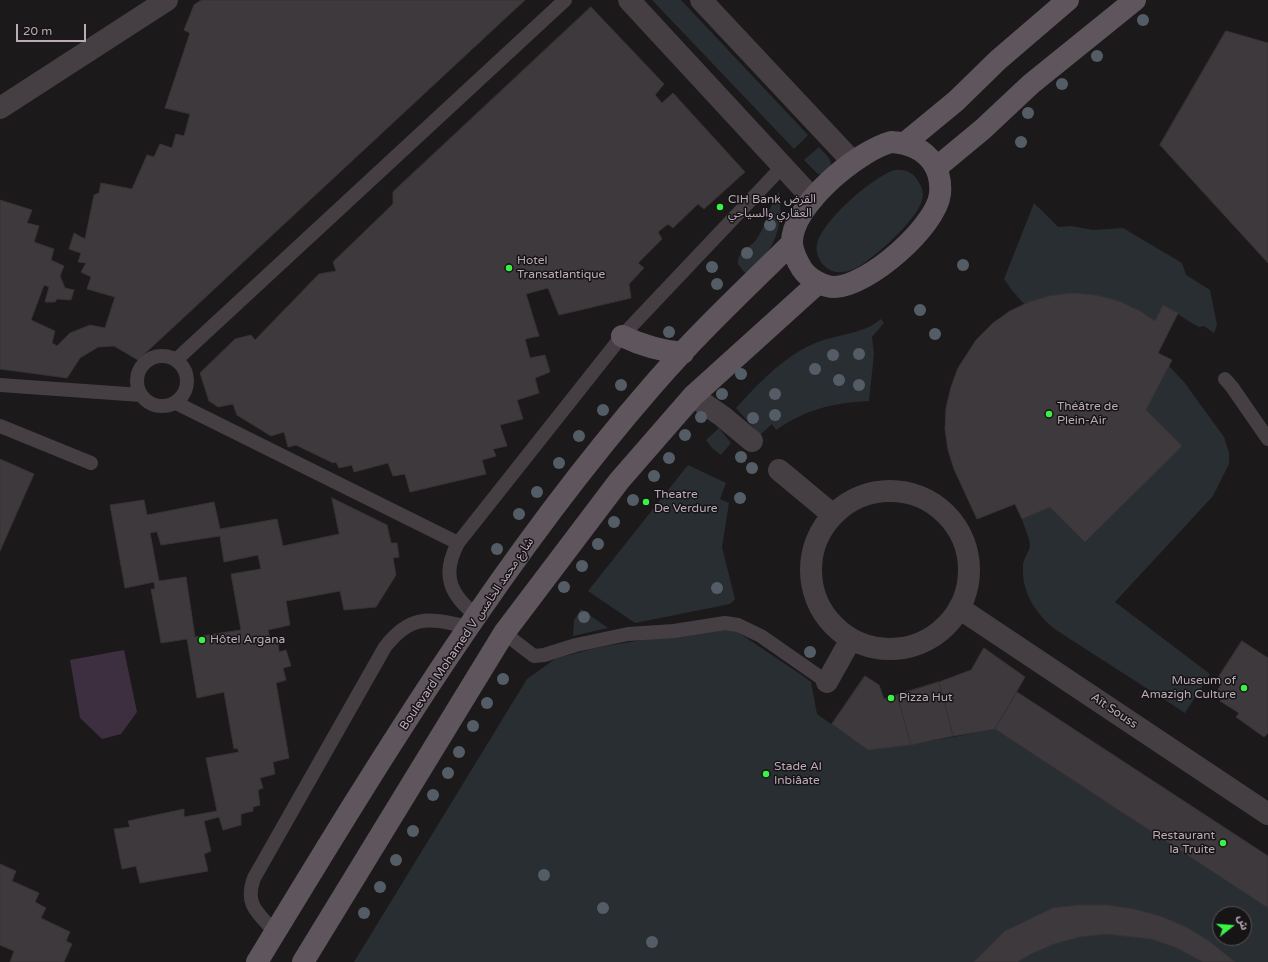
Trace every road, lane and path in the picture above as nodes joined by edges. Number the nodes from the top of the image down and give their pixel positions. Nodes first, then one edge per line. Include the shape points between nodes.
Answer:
1 (166, 0) edge
2 (565, 0) edge
3 (629, 0) edge
4 (701, 0) edge
5 (1068, 0) edge
6 (1135, 0) edge
7 (0, 108) edge
8 (905, 143) junction
9 (852, 162) junction
10 (782, 167) junction
11 (936, 168) junction
12 (813, 200) junction
13 (792, 243) junction
14 (818, 283) junction
15 (622, 336) junction
16 (683, 353) junction
17 (176, 360) junction
18 (1225, 379) dead end
19 (0, 385) edge
20 (140, 395) junction
21 (693, 396) junction
22 (176, 403) junction
23 (0, 426) edge
24 (1268, 440) edge
25 (752, 441) dead end
26 (91, 463) dead end
27 (779, 470) dead end
28 (833, 515) junction
29 (458, 543) junction
30 (959, 608) junction
31 (473, 621) junction
32 (504, 633) junction
33 (851, 639) junction
34 (827, 682) joint
35 (1268, 814) edge
36 (275, 932) junction
37 (256, 962) edge
38 (303, 962) edge

1 - 7 street
2 - 17 lane
3 - 10 street
4 - 9 street
5 - 8 main road via 998,60 956,101
6 - 11 main road via 1037,80
8 - 9 main road via 891,142 879,145
8 - 11 main road via 918,148 929,157
9 - 12 main road
10 - 12 street
10 - 15 lane
11 - 14 main road via 940,181 940,195 936,208 907,244 870,274 850,285 834,287
12 - 13 main road via 795,227
13 - 14 main road via 796,259
13 - 16 main road, Boulevard Mohamed V شارع محمد الخامس
14 - 21 main road
15 - 16 main road via 662,351
15 - 29 lane
16 - 31 main road, Boulevard Mohamed V شارع محمد الخامس via 593,458 509,568
17 - 20 lane via 162,356 148,360 137,376
17 - 22 lane via 187,377 187,387
18 - 24 lane
19 - 20 lane
20 - 22 lane via 156,406
21 - 25 street
21 - 32 main road via 619,481
22 - 29 lane
23 - 26 lane
27 - 28 street
28 - 30 street via 844,505 868,493 894,490 920,496 943,511 959,532 968,557 968,583
28 - 33 street via 825,523 814,547 811,574 817,600 830,623
29 - 31 lane via 449,568 450,582 455,595
30 - 33 street via 944,628 924,642 900,649 875,648
30 - 35 street, Aït Souss
31 - 36 main road, Boulevard Mohamed V شارع محمد الخامس via 363,788
31 - 36 lane via 423,620 408,625 395,634 385,646 254,878 250,900 255,911
32 - 34 lane via 534,656 628,634 725,624 738,625 761,636
32 - 38 main road
33 - 34 street
36 - 37 main road, Boulevard Mohamed V شارع محمد الخامس

